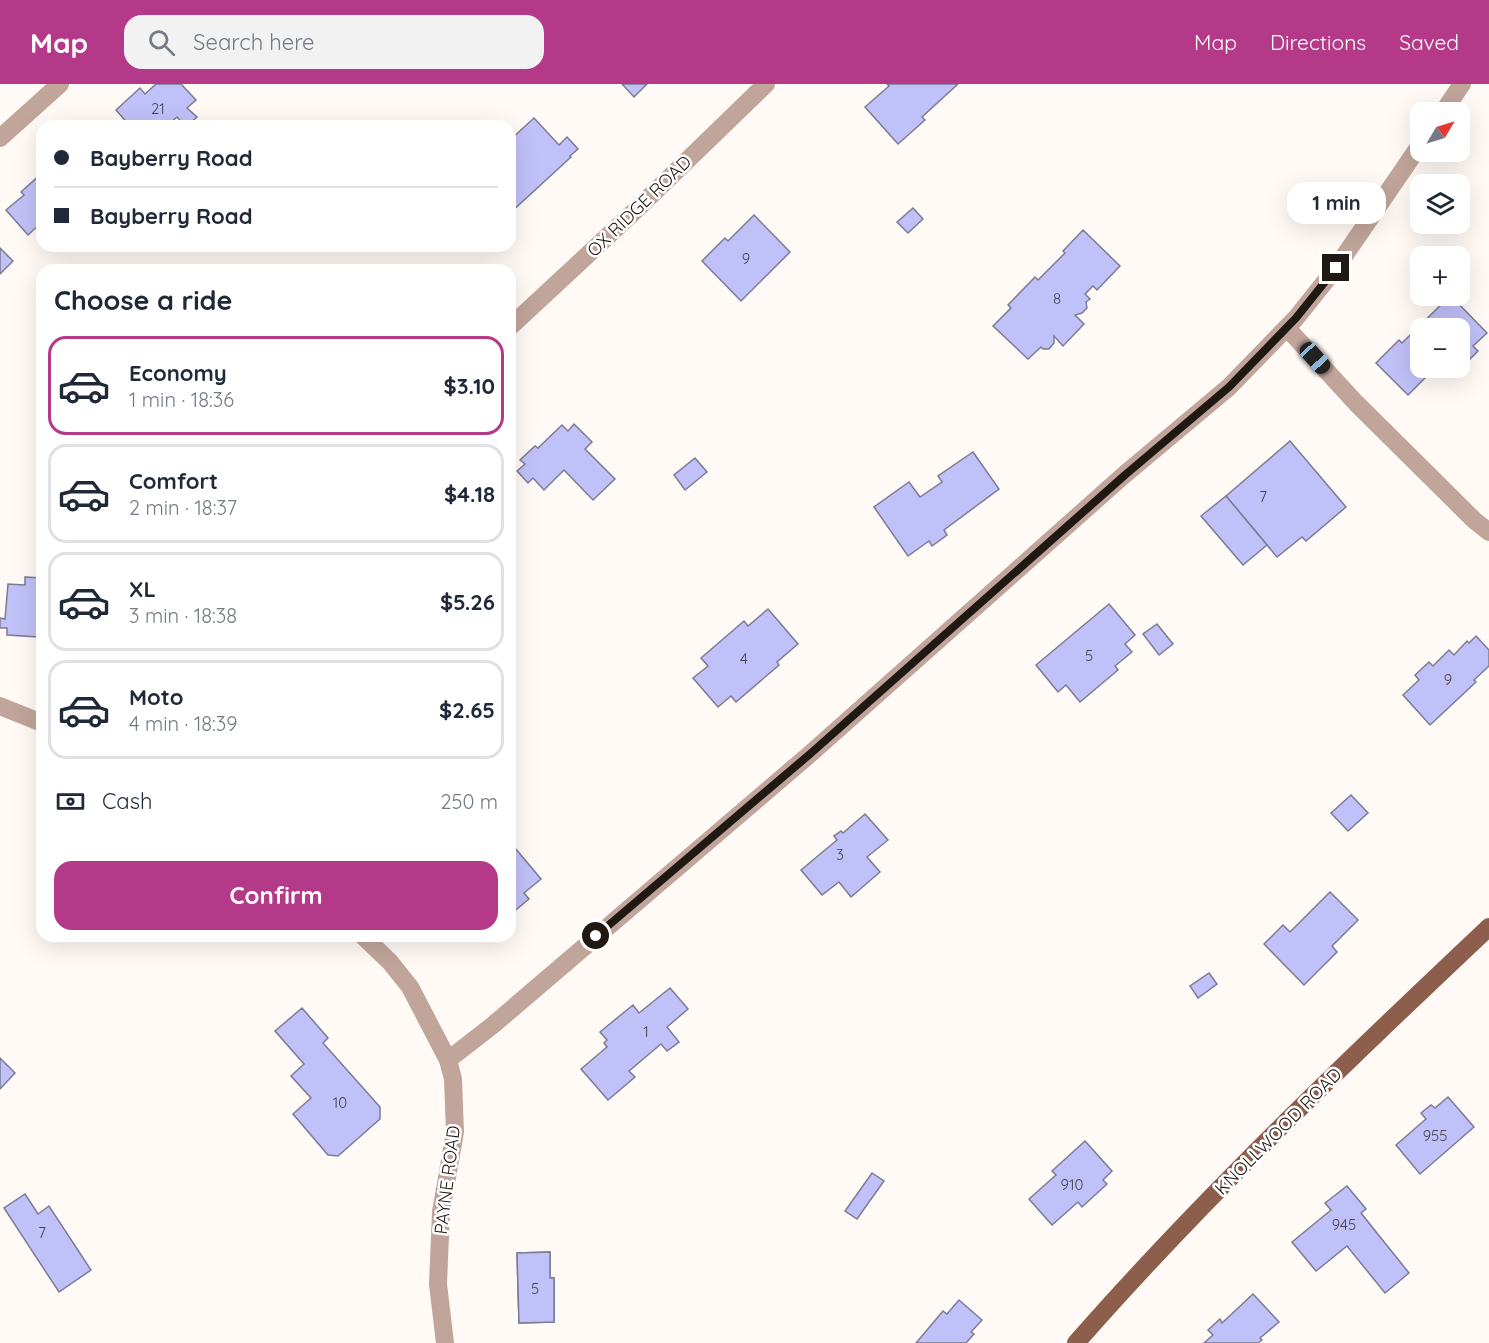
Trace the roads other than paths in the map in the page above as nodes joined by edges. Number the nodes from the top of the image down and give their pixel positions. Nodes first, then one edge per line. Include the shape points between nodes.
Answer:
1 (60, 84) edge
2 (766, 84) edge
3 (1462, 84) edge
4 (1450, 102) edge
5 (0, 138) edge
6 (1410, 160) edge
7 (516, 321) edge
8 (1287, 328) junction
9 (1489, 532) edge
10 (0, 706) edge
11 (36, 721) edge
12 (1489, 927) edge
13 (369, 942) edge
14 (448, 1060) junction
15 (445, 1343) edge
16 (1076, 1343) edge

1 - 5 street
2 - 7 street, OX RIDGE ROAD
3 - 4 street
6 - 8 street via 1336,268
8 - 9 street via 1356,403
8 - 14 street via 1229,387 810,754
10 - 11 street
12 - 16 main road, KNOLLWOOD ROAD via 1283,1124
13 - 14 street, PAYNE ROAD via 410,987
14 - 15 street, PAYNE ROAD via 453,1078 455,1132 441,1212 438,1284

